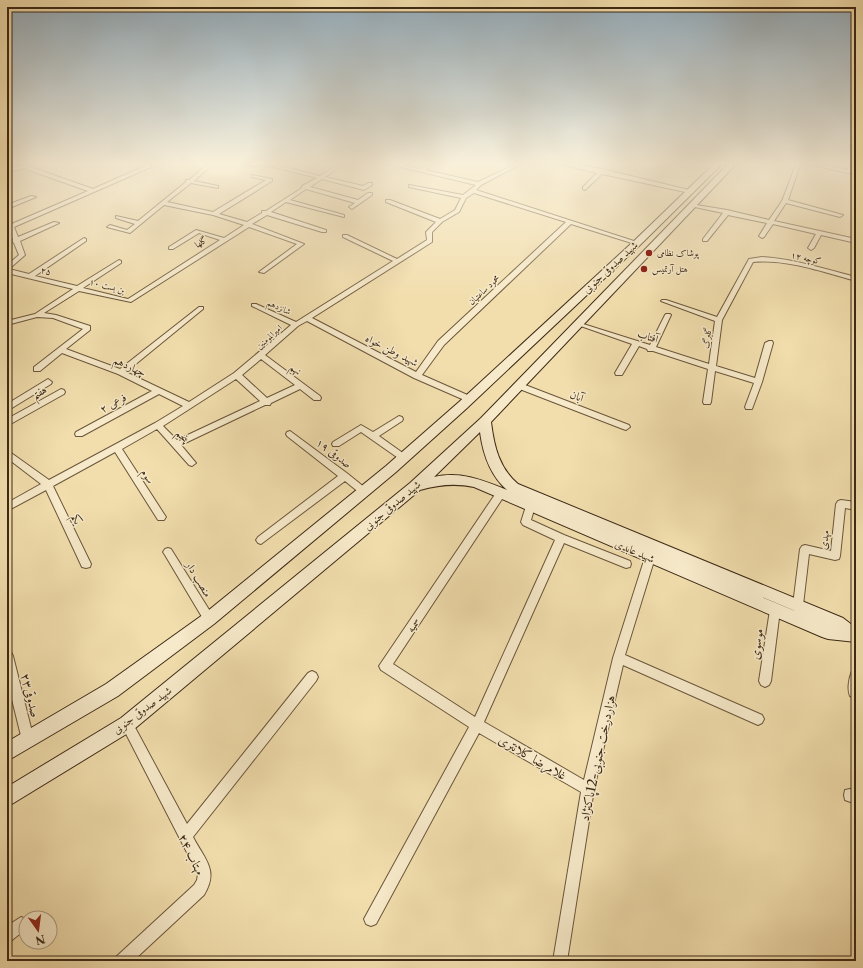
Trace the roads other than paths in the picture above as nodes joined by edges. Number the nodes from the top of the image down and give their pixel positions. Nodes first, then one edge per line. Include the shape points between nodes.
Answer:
1 (56, 207) edge
2 (157, 207) edge
3 (182, 207) edge
4 (225, 207) edge
5 (272, 207) edge
6 (310, 207) edge
7 (404, 207) edge
8 (459, 207) edge
9 (524, 207) edge
10 (673, 207) edge
11 (690, 207) edge
12 (703, 207) edge
13 (781, 207) edge
14 (809, 207) edge
15 (264, 212) junction
16 (726, 212) junction
17 (214, 214) junction
18 (840, 215) dead end
19 (342, 216) dead end
20 (118, 217) dead end
21 (440, 221) junction
22 (659, 221) junction
23 (570, 222) junction
24 (771, 222) junction
25 (56, 223) dead end
26 (139, 223) junction
27 (247, 224) junction
28 (672, 225) junction
29 (110, 226) dead end
30 (9, 227) edge
31 (205, 227) dead end
32 (324, 230) dead end
33 (198, 231) junction
34 (819, 233) junction
35 (345, 236) dead end
36 (762, 236) dead end
37 (84, 240) dead end
38 (222, 240) junction
39 (705, 240) dead end
40 (15, 241) junction
41 (856, 241) edge
42 (637, 242) junction
43 (172, 248) dead end
44 (811, 248) dead end
45 (751, 260) joint
46 (397, 261) junction
47 (120, 262) dead end
48 (7, 269) edge
49 (262, 272) dead end
50 (31, 276) junction
51 (856, 279) edge
52 (81, 288) junction
53 (129, 301) joint
54 (664, 301) dead end
55 (254, 305) dead end
56 (201, 308) dead end
57 (37, 315) junction
58 (668, 315) dead end
59 (306, 318) junction
60 (718, 320) junction
61 (7, 323) edge
62 (578, 324) junction
63 (296, 325) junction
64 (769, 343) dead end
65 (636, 344) junction
66 (651, 349) junction
67 (62, 350) junction
68 (262, 356) junction
69 (37, 369) dead end
70 (712, 369) junction
71 (121, 372) junction
72 (619, 373) dead end
73 (237, 375) junction
74 (417, 376) junction
75 (48, 382) dead end
76 (758, 382) junction
77 (299, 386) junction
78 (520, 386) junction
79 (158, 391) junction
80 (61, 392) dead end
81 (317, 398) dead end
82 (469, 399) junction
83 (707, 402) dead end
84 (267, 403) junction
85 (8, 405) edge
86 (188, 405) junction
87 (749, 407) dead end
88 (399, 419) dead end
89 (486, 421) junction
90 (7, 423) edge
91 (158, 424) junction
92 (626, 427) dead end
93 (79, 434) dead end
94 (290, 434) dead end
95 (373, 436) junction
96 (176, 444) junction
97 (336, 444) dead end
98 (116, 447) junction
99 (7, 454) edge
100 (404, 458) junction
101 (192, 463) dead end
102 (345, 476) junction
103 (47, 484) junction
104 (415, 487) junction
105 (364, 490) junction
106 (501, 493) junction
107 (530, 506) junction
108 (856, 506) edge
109 (7, 507) edge
110 (161, 517) dead end
111 (562, 538) junction
112 (261, 540) dead end
113 (168, 552) dead end
114 (651, 552) junction
115 (86, 564) dead end
116 (626, 564) dead end
117 (798, 604) junction
118 (775, 610) junction
119 (209, 619) junction
120 (855, 636) edge
121 (7, 656) edge
122 (619, 658) junction
123 (856, 675) edge
124 (312, 677) dead end
125 (765, 681) dead end
126 (854, 692) dead end
127 (758, 719) dead end
128 (127, 724) junction
129 (477, 726) junction
130 (28, 740) junction
131 (7, 752) edge
132 (588, 789) junction
133 (7, 798) edge
134 (184, 837) junction
135 (371, 919) dead end
136 (18, 926) edge
137 (7, 935) edge
138 (122, 961) edge
139 (560, 961) edge

1 - 30 street
2 - 26 street
3 - 17 street
4 - 17 street
5 - 15 street, گلها
6 - 19 street
7 - 21 street
8 - 21 street, امیرالمومنین
9 - 23 street
10 - 22 main road, شهید صدوقی جنوبی
11 - 28 main road, شهید صدوقی جنوبی
12 - 16 street
13 - 24 street
14 - 18 street
15 - 27 street, گلها
15 - 32 street
16 - 24 street
16 - 39 street
17 - 27 street
20 - 26 street
21 - 46 street, امیرالمومنین via 429,232 430,241
22 - 28 main road
22 - 42 main road, شهید صدوقی جنوبی
23 - 42 street
23 - 74 street, محمود ساعتیان via 441,343
24 - 34 street
24 - 36 street
25 - 40 street
26 - 29 street via 128,232
27 - 38 street, گلها
27 - 49 street via 301,244
28 - 62 main road, شهید صدوقی جنوبی
30 - 40 street, ۲۵
31 - 33 street
33 - 38 street
33 - 43 street
34 - 41 street
34 - 44 street
35 - 46 street
37 - 50 street
38 - 53 street, گلها
40 - 48 street, ۲۵ via 22,255
42 - 82 main road, شهید صدوقی جنوبی
45 - 51 street, کوچه ۱۲ via 762,258 785,262
45 - 60 street, گلبرگ
46 - 59 street, امیرالمومنین
47 - 52 street
48 - 50 street, ۲۵
50 - 52 street, ۲۵
52 - 53 street, بن بست ۱۰
52 - 57 street
54 - 60 street
55 - 63 street, شانزدهم
56 - 71 street
57 - 61 street
57 - 67 street via 54,316 88,328
58 - 66 street
59 - 63 street, امیرالمومنین
59 - 74 street, شهید وطن خواه
60 - 70 street, گلبرگ
62 - 65 street, آفتاب
62 - 78 main road, شهید صدوقی جنوبی
63 - 68 street, امیرالمومنین
64 - 76 street
65 - 66 street, آفتاب
65 - 72 street
66 - 70 street, آفتاب
67 - 69 street
67 - 71 street, چهاردهم
68 - 73 street, امیرالمومنین
68 - 77 street, نهم
70 - 76 street, آفتاب
70 - 83 street, گلبرگ
71 - 79 street, چهاردهم
73 - 84 street
73 - 86 street, امیرالمومنین
74 - 82 street, شهید وطن خواه
75 - 85 street
76 - 87 street
77 - 81 street, نهم
77 - 84 street
78 - 89 main road, شهید صدوقی جنوبی
78 - 92 street, آبان
79 - 86 street, چهاردهم
79 - 93 street, فرعی ۲
80 - 90 street, هفتم
82 - 100 main road, شهید صدوقی جنوبی
84 - 96 street
86 - 91 street, امیرالمومنین
88 - 95 street
89 - 104 main road, شهید صدوقی جنوبی
89 - 114 main road, شهید عابدی via 486,437 505,483
91 - 96 street, پنجم
91 - 98 street, امیرالمومنین
94 - 102 street, صدوقی ۱۹
95 - 97 street via 361,428
95 - 100 street
96 - 101 street, پنجم
98 - 103 street, امیرالمومنین
98 - 110 street, سوم
99 - 103 street
100 - 105 main road, شهید صدوقی جنوبی
102 - 105 street, صدوقی ۱۹
102 - 112 street
103 - 109 street, امیرالمومنین
103 - 115 street, یکم
104 - 106 main road, شهید عابدی via 461,478
104 - 128 main road, شهید صدوقی جنوبی
105 - 119 main road, شهید صدوقی جنوبی
106 - 107 main road, شهید عابدی
106 - 129 street, سمیه via 385,666
107 - 111 street via 526,522
107 - 114 main road, شهید عابدی
108 - 117 street, مهدی via 841,504 835,556 806,549
111 - 116 street
111 - 129 street
113 - 119 street, منصب دار
114 - 117 main road, شهید عابدی
114 - 118 main road, شهید عابدی
114 - 122 street, هزاردرخت جنوبی-12پاکنژاد
117 - 120 main road, شهید عابدی via 838,623
118 - 120 main road, شهید عابدی via 828,632
118 - 125 street, موسوی
119 - 130 main road, شهید صدوقی جنوبی via 112,690
121 - 130 street, صدوقی۲۳
122 - 127 street
122 - 132 street, هزاردرخت جنوبی-12پاکنژاد
123 - 126 street
124 - 134 street
128 - 133 main road, شهید صدوقی جنوبی
128 - 134 street, مهتاب ۲۴
129 - 132 street, غلامرضا کلانتری
129 - 135 street
130 - 131 main road, شهید صدوقی جنوبی
132 - 139 street, هزاردرخت جنوبی-12پاکنژاد
134 - 138 street, مهتاب ۲۴ via 205,874 204,882 199,890
136 - 137 street

